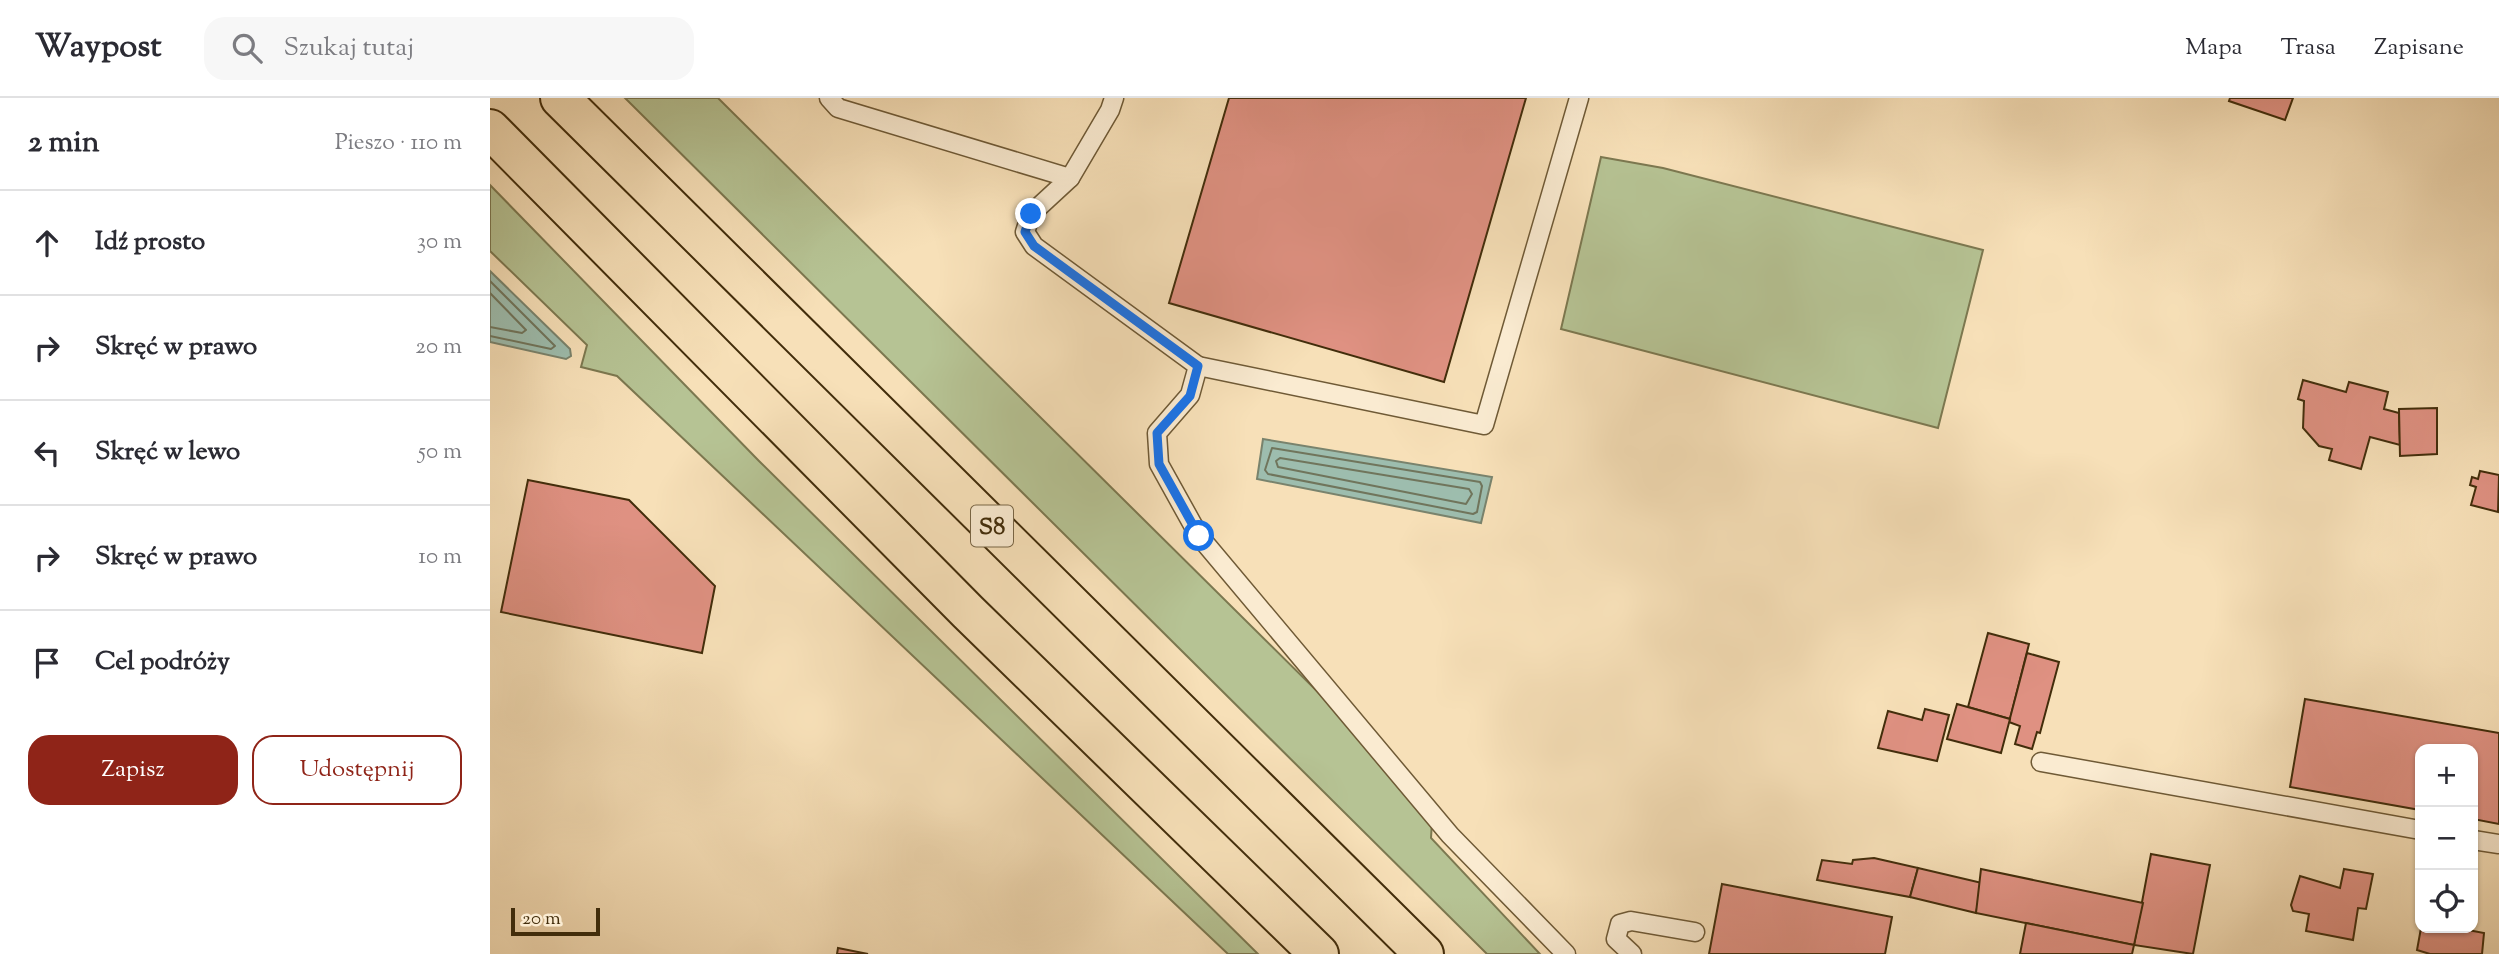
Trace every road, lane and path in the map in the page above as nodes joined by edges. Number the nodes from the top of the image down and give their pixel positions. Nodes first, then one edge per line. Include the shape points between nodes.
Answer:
1 (559, 98) edge
2 (829, 98) edge
3 (1114, 98) edge
4 (1578, 98) edge
5 (493, 132) edge
6 (1070, 178) junction
7 (1198, 366) junction
8 (2041, 762) dead end
9 (2415, 829) edge
10 (2478, 841) edge
11 (2499, 844) edge
12 (1695, 932) dead end
13 (1320, 954) edge
14 (1424, 954) edge
15 (1566, 954) edge
16 (1632, 954) edge

1 - 14 highway, S8
2 - 6 lane via 838,108
3 - 6 lane
4 - 7 lane via 1484,425
5 - 13 highway via 968,612
6 - 7 lane via 1031,214 1025,232 1034,246
7 - 15 lane via 1190,396 1157,433 1159,464 1199,536 1450,835
8 - 9 lane
10 - 11 lane
12 - 16 lane via 1632,921 1620,924 1616,939

